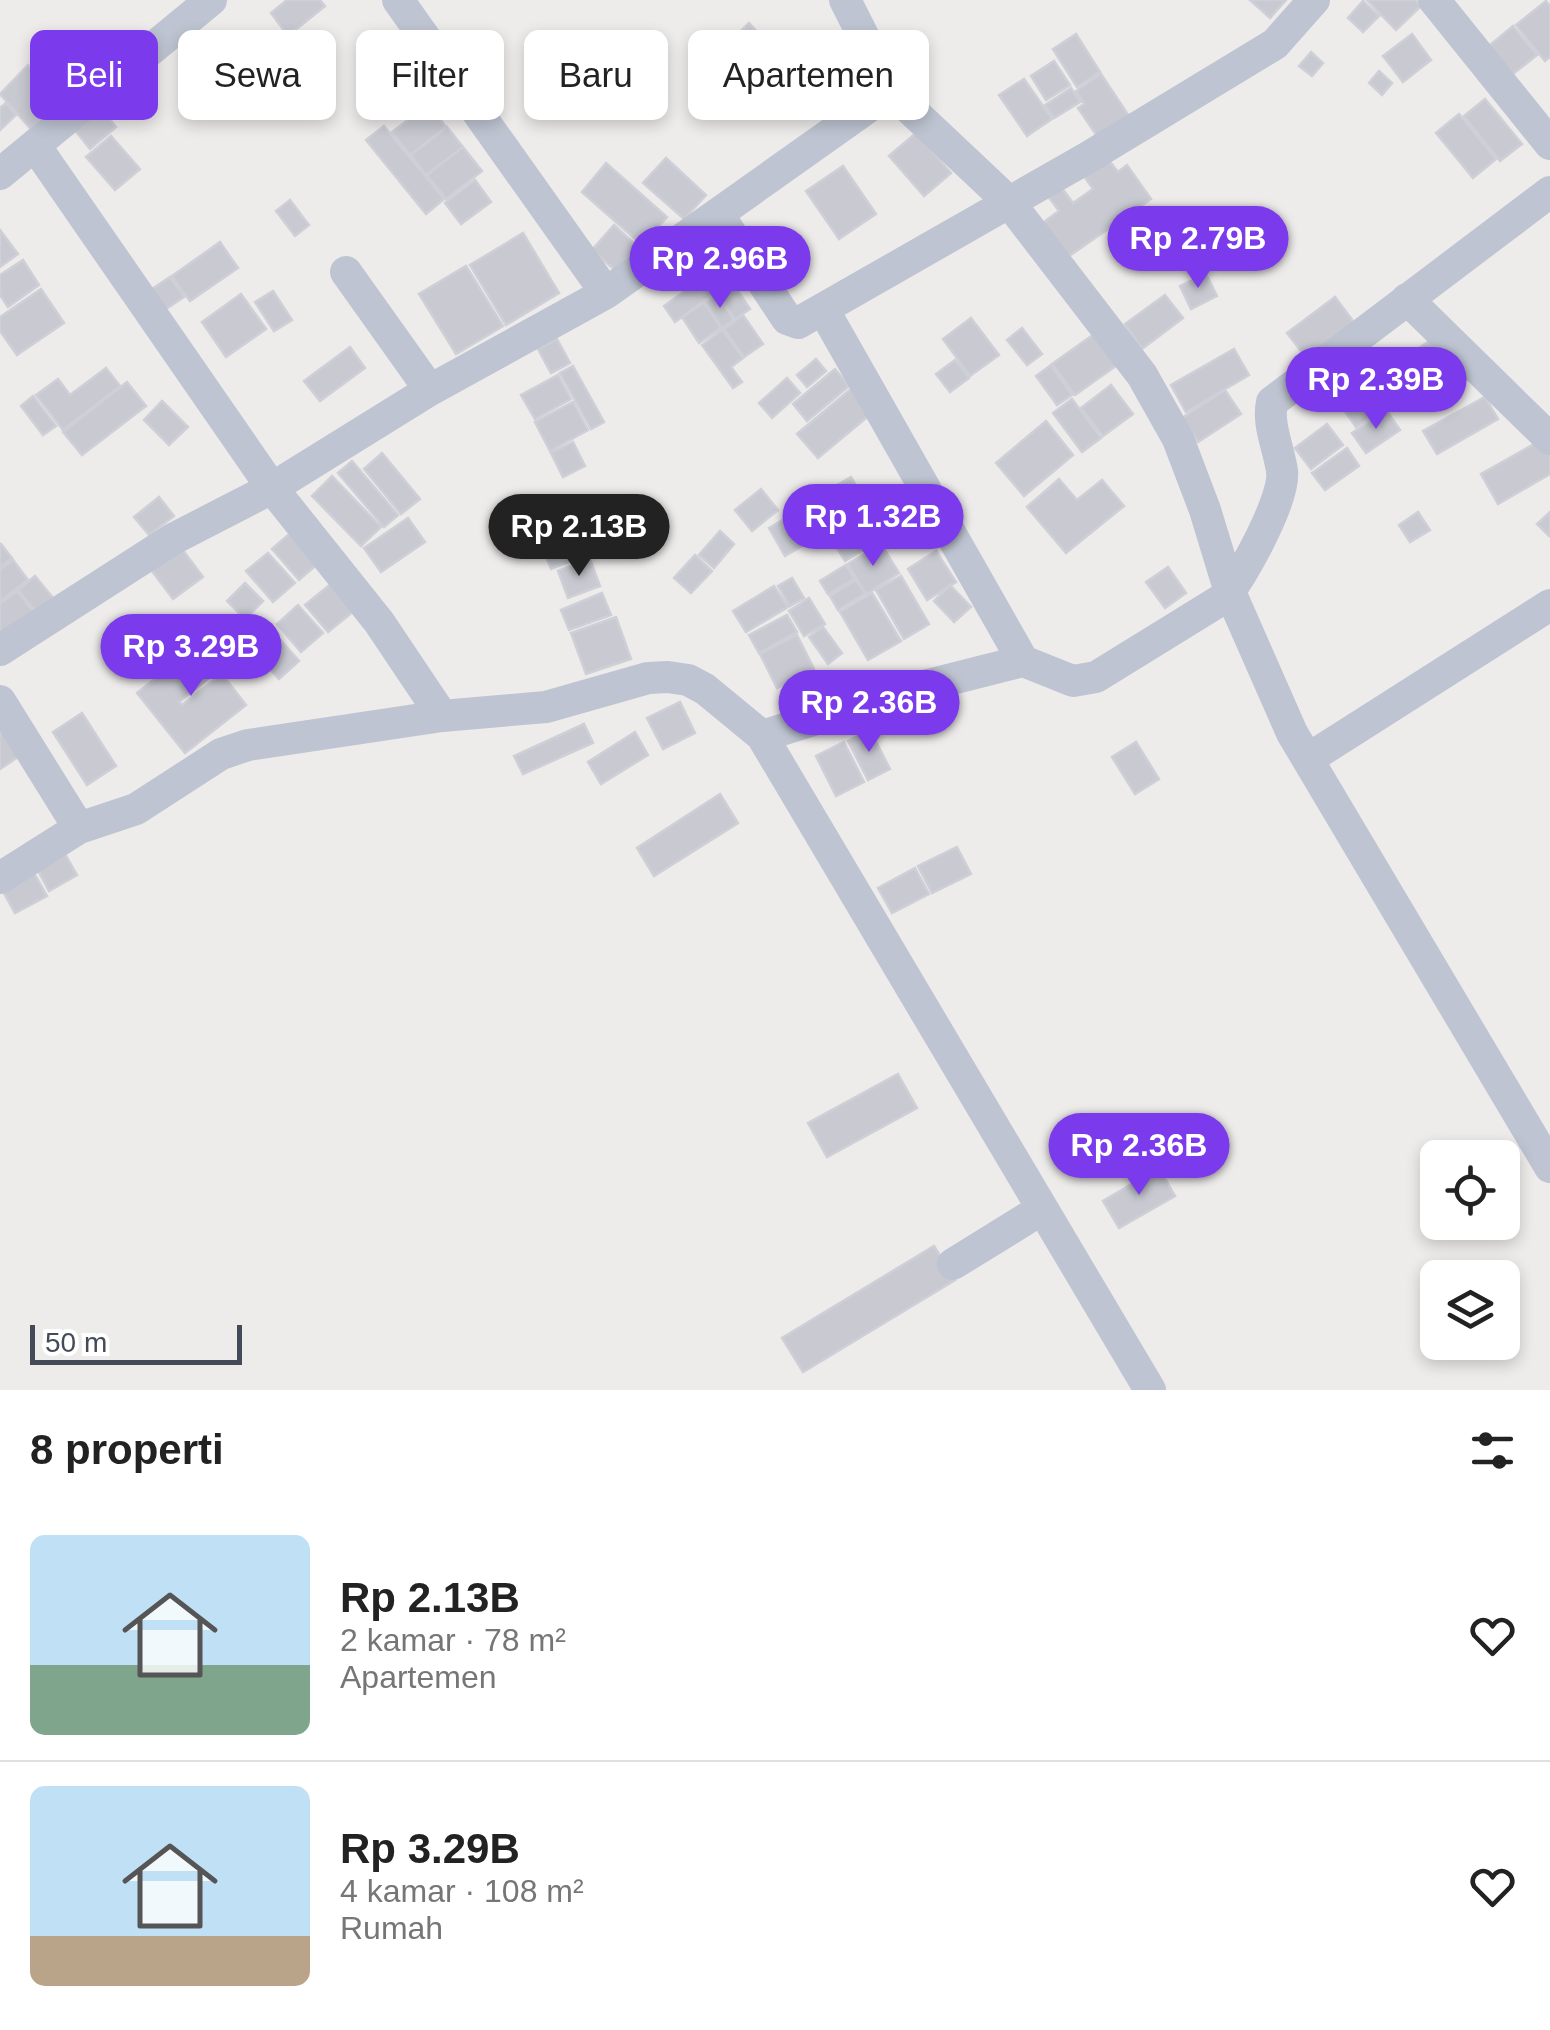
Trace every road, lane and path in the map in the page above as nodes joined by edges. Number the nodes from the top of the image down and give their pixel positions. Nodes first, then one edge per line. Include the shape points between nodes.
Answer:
1 (211, 0) edge
2 (398, 0) edge
3 (846, 0) edge
4 (1314, 0) edge
5 (1434, 0) edge
6 (861, 30) edge
7 (849, 120) edge
8 (921, 120) edge
9 (1550, 144) edge
10 (36, 146) junction
11 (0, 174) edge
12 (1550, 192) edge
13 (1010, 202) junction
14 (718, 214) junction
15 (346, 272) dead end
16 (606, 293) junction
17 (1407, 299) junction
18 (823, 309) junction
19 (430, 390) junction
20 (1550, 439) edge
21 (272, 488) junction
22 (1230, 592) junction
23 (1550, 606) edge
24 (0, 650) edge
25 (1023, 661) junction
26 (0, 701) edge
27 (442, 716) junction
28 (762, 736) junction
29 (1308, 758) junction
30 (79, 828) junction
31 (0, 878) edge
32 (1550, 1167) edge
33 (1042, 1208) junction
34 (953, 1264) dead end
35 (1150, 1390) edge

1 - 10 street
2 - 16 street
3 - 6 street
4 - 13 street via 1274,44
5 - 9 street
7 - 14 street
8 - 13 street
10 - 11 street
10 - 21 street
12 - 17 street
13 - 18 street
13 - 22 street via 1142,375 1206,510
14 - 16 street
14 - 18 street via 788,320 798,323
15 - 19 street
16 - 19 street
17 - 20 street
17 - 22 street via 1272,402 1282,491
18 - 25 street
19 - 21 street
21 - 24 street via 173,540
21 - 27 street
22 - 25 street via 1096,677 1073,680
22 - 29 street
23 - 29 street
25 - 28 street
26 - 30 street
27 - 28 street via 546,708 668,676 704,688
27 - 30 street via 248,745 221,754 136,809
28 - 33 street
29 - 32 street
30 - 31 street
33 - 34 street
33 - 35 street

